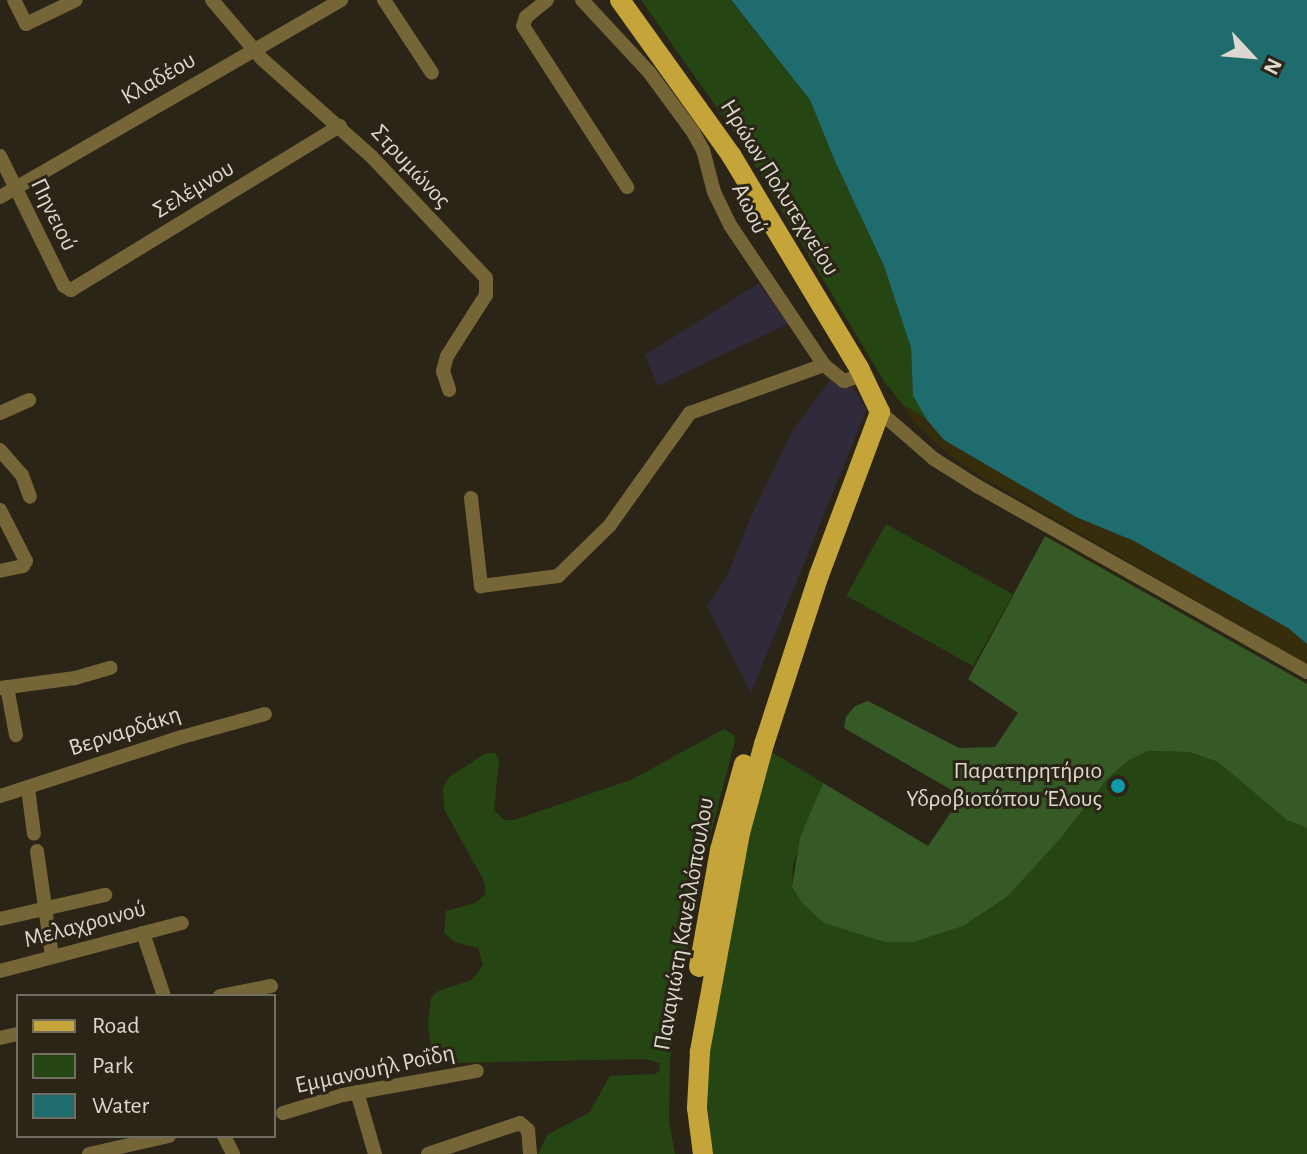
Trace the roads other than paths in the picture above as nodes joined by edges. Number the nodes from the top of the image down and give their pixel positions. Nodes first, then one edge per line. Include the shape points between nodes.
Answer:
1 (14, 0) edge
2 (76, 0) edge
3 (212, 0) edge
4 (341, 0) edge
5 (384, 0) edge
6 (547, 0) edge
7 (582, 0) edge
8 (620, 0) edge
9 (253, 50) junction
10 (432, 73) dead end
11 (340, 126) junction
12 (0, 156) edge
13 (627, 187) dead end
14 (15, 188) junction
15 (0, 197) edge
16 (71, 290) joint
17 (824, 365) junction
18 (863, 375) junction
19 (449, 390) dead end
20 (29, 400) dead end
21 (880, 412) junction
22 (0, 413) edge
23 (0, 450) edge
24 (30, 497) dead end
25 (471, 498) dead end
26 (0, 510) edge
27 (0, 571) edge
28 (819, 575) junction
29 (111, 668) dead end
30 (1307, 672) edge
31 (4, 695) edge
32 (265, 714) dead end
33 (16, 735) dead end
34 (28, 788) junction
35 (0, 796) edge
36 (34, 834) dead end
37 (37, 851) dead end
38 (105, 895) dead end
39 (45, 909) junction
40 (0, 919) edge
41 (182, 923) dead end
42 (143, 933) junction
43 (52, 957) junction
44 (0, 971) edge
45 (271, 986) dead end
46 (163, 994) edge
47 (230, 994) edge
48 (477, 1071) dead end
49 (357, 1092) junction
50 (283, 1113) dead end
51 (162, 1138) edge
52 (109, 1152) edge
53 (89, 1154) edge
54 (375, 1154) edge
55 (428, 1154) edge
56 (530, 1154) edge
57 (689, 1154) edge
58 (703, 1154) edge

1 - 2 street via 26,24
3 - 9 street, Στρυμώνος
4 - 9 street, Κλαδέου
5 - 10 street
6 - 13 street via 523,26
7 - 17 street, Αωού via 649,72 693,132 730,225
8 - 18 main road, Ηρώων Πολυτεχνείου via 724,145
9 - 11 street, Στρυμώνος
9 - 14 street, Κλαδέου
11 - 16 street, Σελέμνου
11 - 19 street, Στρυμώνος via 486,278 486,295 447,356 443,371
12 - 14 street, Πηνειού
14 - 15 street, Κλαδέου
14 - 16 street, Πηνειού via 64,286
17 - 18 street via 844,381
17 - 25 street via 690,413 610,525 558,576 481,586
18 - 21 main road, Ηρώων Πολυτεχνείου
20 - 22 street
21 - 28 main road, Παναγιώτη Κανελλόπουλου
21 - 30 street via 934,459 977,486
23 - 24 street via 22,475
26 - 27 street via 26,561
28 - 57 main road, Παναγιώτη Κανελλόπουλου via 766,696 720,850 686,1051
28 - 58 main road, Παναγιώτη Κανελλόπουλου via 761,754 728,890 700,1052 697,1108
29 - 31 street
31 - 33 street
32 - 34 street, Βερναρδάκη
34 - 35 street, Βερναρδάκη
34 - 36 street
37 - 39 street
38 - 39 street
39 - 40 street
39 - 43 street
41 - 42 street, Μελαχροινού
42 - 43 street, Μελαχροινού
42 - 46 street
43 - 44 street, Μελαχροινού
45 - 47 street
48 - 49 street, Εμμανουήλ Ροΐδη
49 - 50 street, Εμμανουήλ Ροΐδη
49 - 54 street
51 - 52 street
52 - 53 street
55 - 56 street via 520,1123 528,1130

